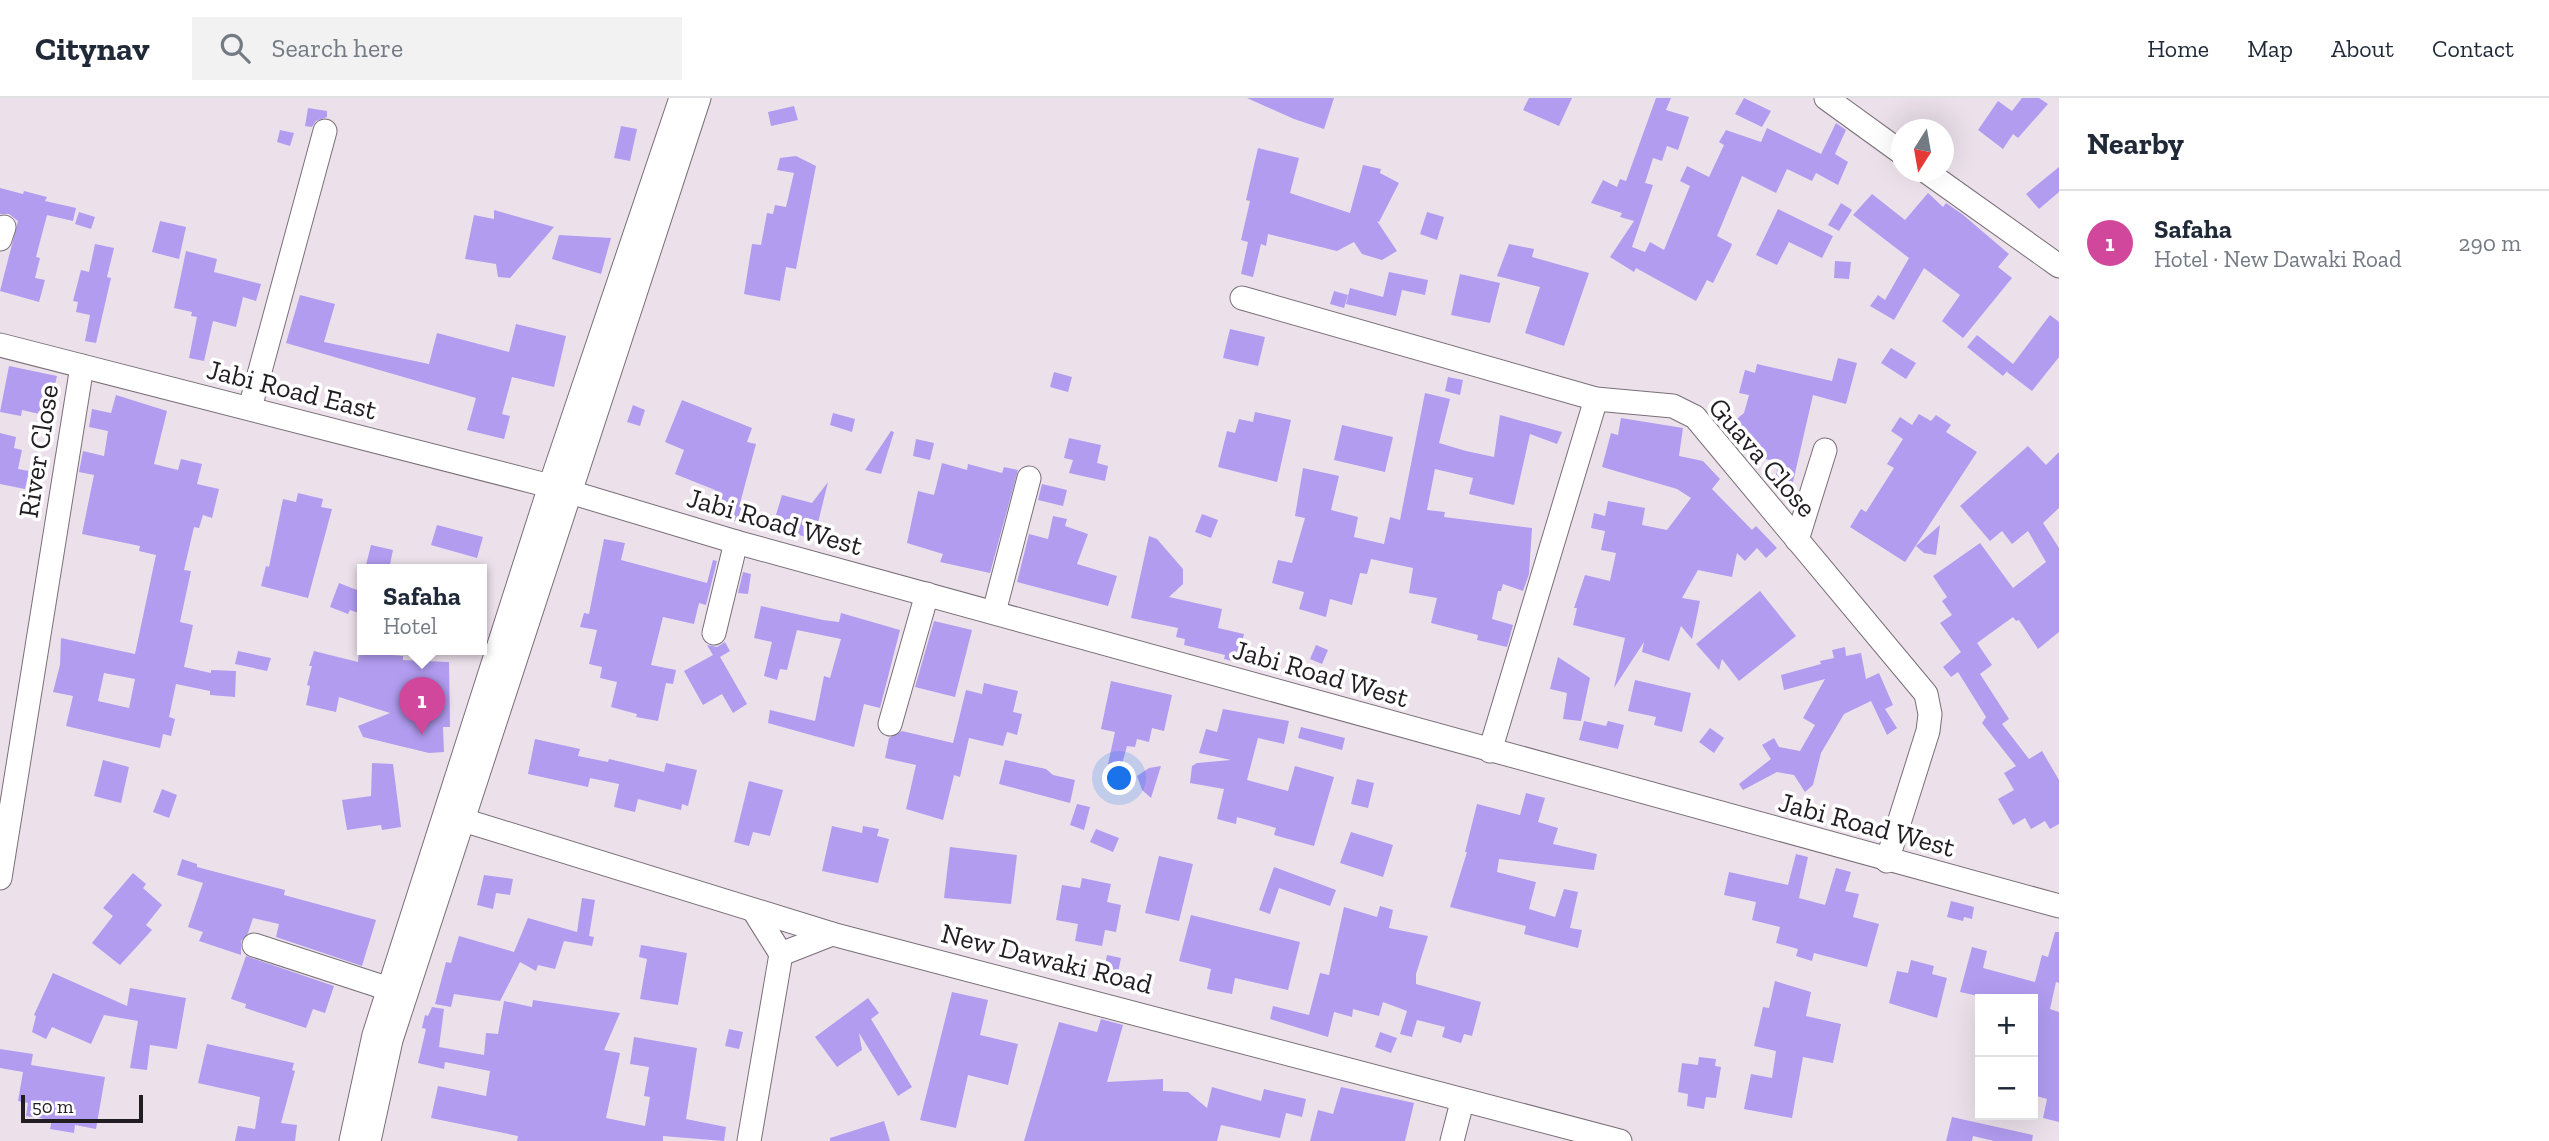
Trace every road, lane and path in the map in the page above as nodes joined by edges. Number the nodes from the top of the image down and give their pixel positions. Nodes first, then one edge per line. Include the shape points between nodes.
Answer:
1 (681, 98) edge
2 (699, 98) edge
3 (1826, 98) edge
4 (326, 131) dead end
5 (678, 132) junction
6 (1891, 145) edge
7 (1941, 182) edge
8 (2059, 266) edge
9 (1242, 298) dead end
10 (0, 345) edge
11 (82, 366) junction
12 (1596, 399) junction
13 (250, 408) junction
14 (1825, 450) dead end
15 (1029, 478) dead end
16 (559, 489) junction
17 (1797, 540) junction
18 (736, 542) junction
19 (927, 594) junction
20 (994, 612) junction
21 (714, 633) dead end
22 (890, 724) dead end
23 (1490, 751) junction
24 (463, 820) junction
25 (1887, 861) junction
26 (0, 878) edge
27 (2059, 906) edge
28 (754, 911) junction
29 (832, 934) junction
30 (254, 945) dead end
31 (781, 954) junction
32 (389, 989) junction
33 (1462, 1102) junction
34 (351, 1141) edge
35 (369, 1141) edge
36 (749, 1141) edge
37 (1452, 1141) edge
38 (1620, 1141) edge

1 - 5 street
2 - 5 street
3 - 6 street
4 - 13 street
5 - 16 street
7 - 8 street
9 - 12 street, Guava Close
10 - 11 street, Jabi Road East
11 - 13 street, Jabi Road East
11 - 26 street, River Close
12 - 17 street, Guava Close via 1674,406 1695,417
12 - 23 street
13 - 16 street, Jabi Road East
14 - 17 street
15 - 20 street
16 - 18 street, Jabi Road West
16 - 24 street
16 - 32 street
17 - 25 street, Guava Close via 1926,694 1928,731
18 - 19 street, Jabi Road West
18 - 21 street
19 - 20 street, Jabi Road West
19 - 22 street
20 - 23 street, Jabi Road West
23 - 25 street, Jabi Road West
24 - 28 street, New Dawaki Road
24 - 35 street via 391,1040
25 - 27 street, Jabi Road West
28 - 29 street, New Dawaki Road
28 - 31 street
29 - 31 street
29 - 33 street, New Dawaki Road via 1177,1022
30 - 32 street
31 - 36 street
32 - 34 street
33 - 37 street
33 - 38 street, New Dawaki Road

